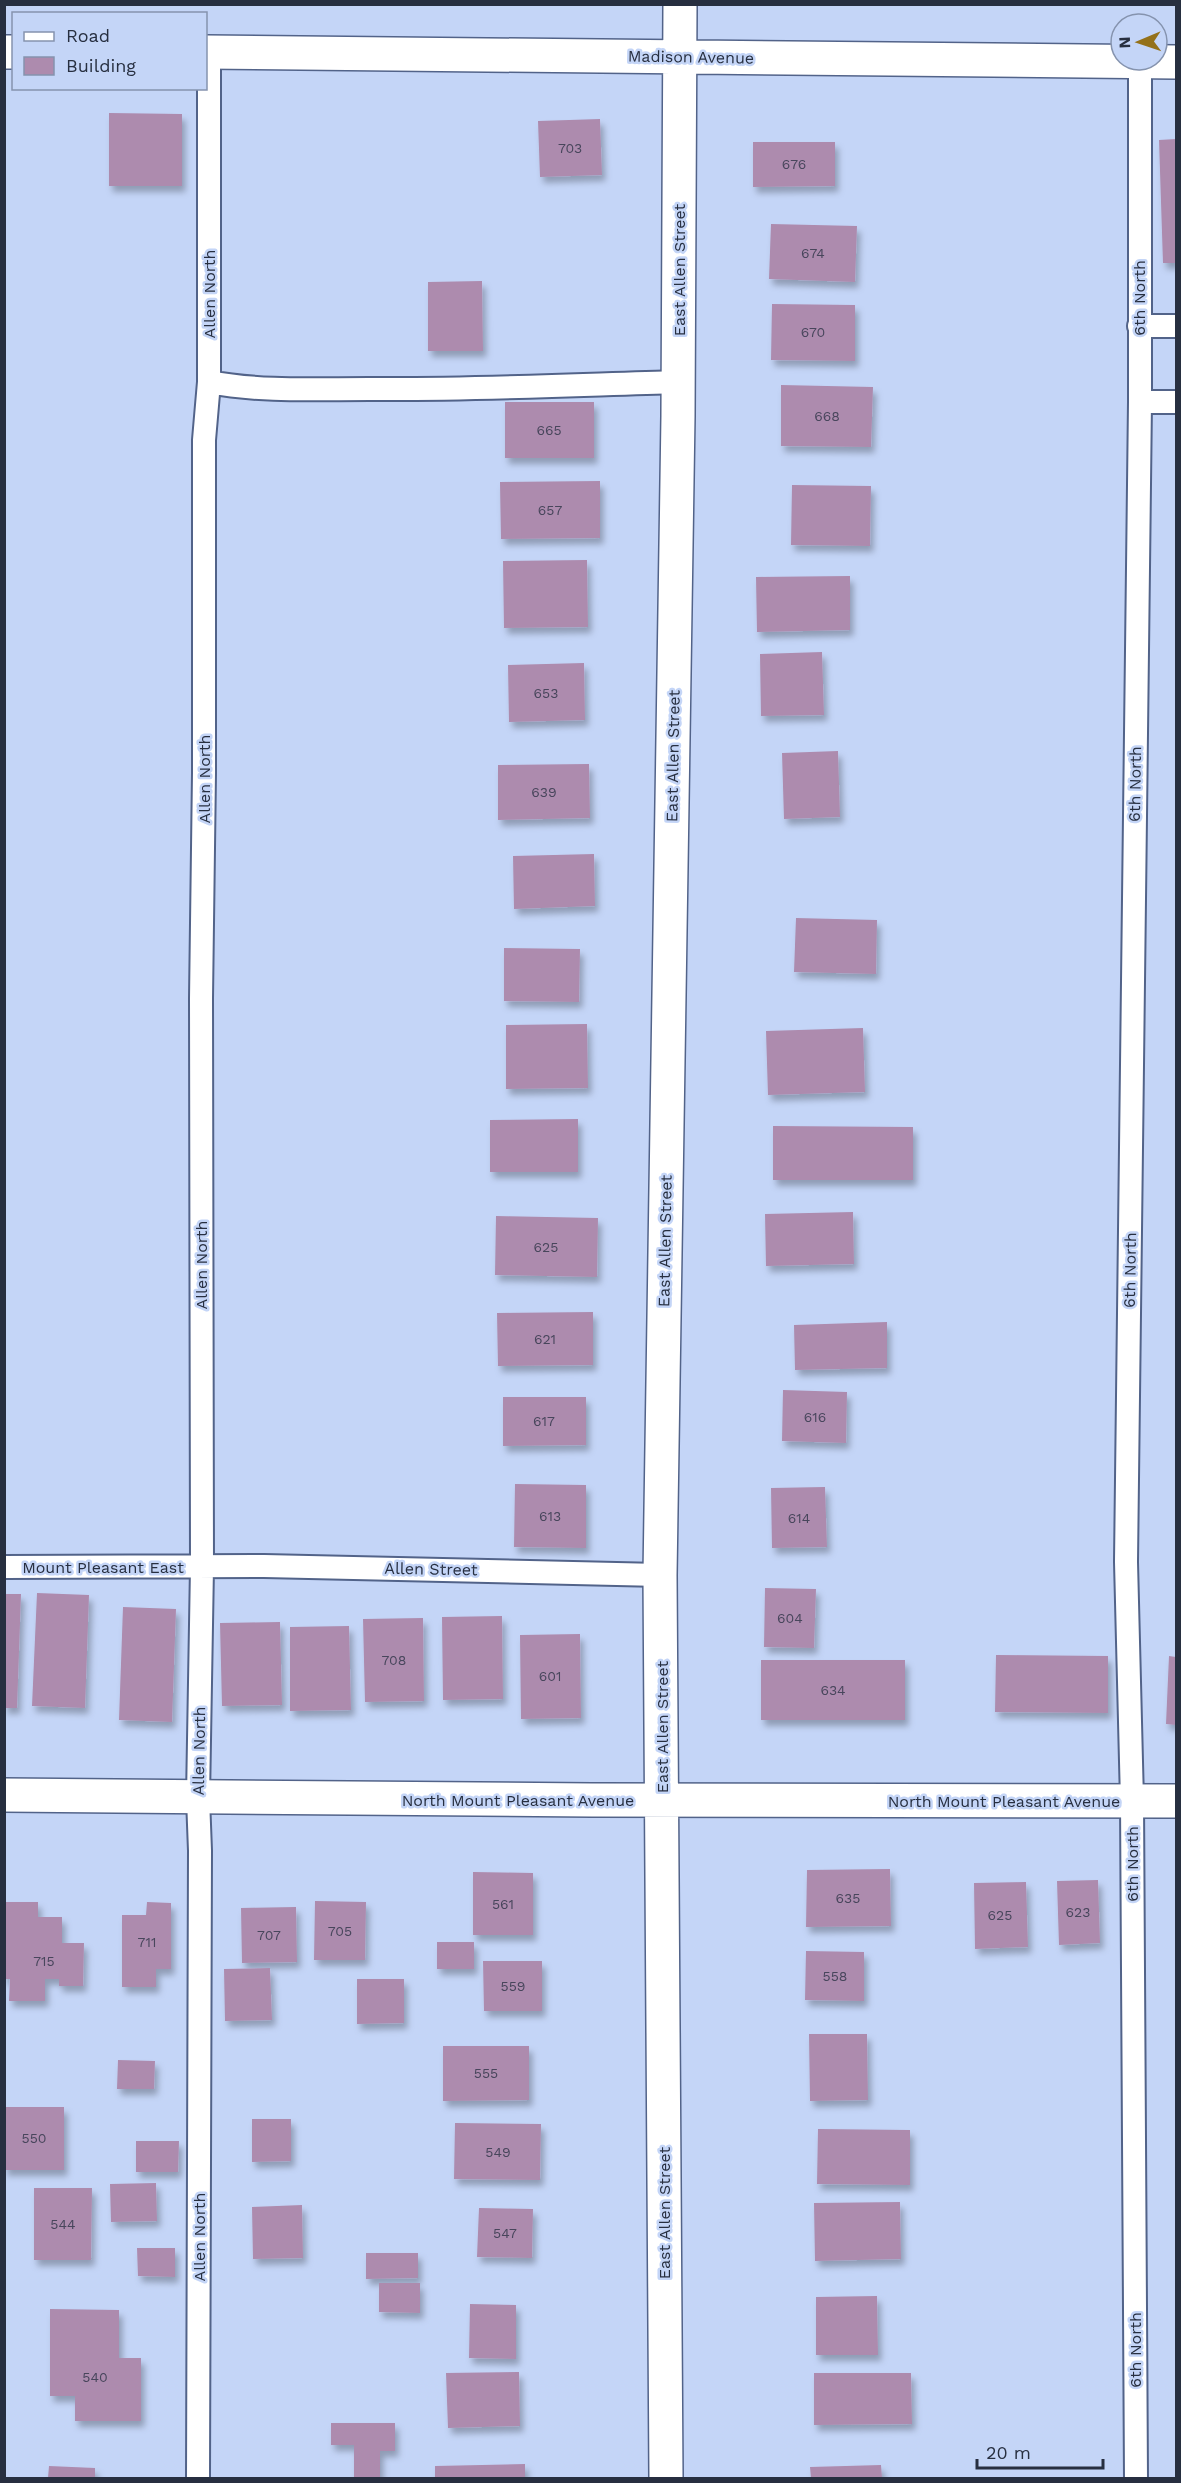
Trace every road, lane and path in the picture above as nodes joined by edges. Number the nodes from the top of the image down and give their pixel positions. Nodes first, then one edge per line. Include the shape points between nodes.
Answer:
1 (680, 4) edge
2 (207, 52) edge
3 (679, 57) junction
4 (1109, 62) edge
5 (1140, 72) edge
6 (1139, 326) junction
7 (1176, 326) edge
8 (209, 382) junction
9 (679, 382) junction
10 (1140, 402) junction
11 (1176, 402) edge
12 (4, 1567) edge
13 (202, 1568) junction
14 (660, 1575) junction
15 (4, 1795) edge
16 (198, 1798) junction
17 (662, 1801) junction
18 (1132, 1801) junction
19 (1176, 1801) edge
20 (198, 2478) edge
21 (666, 2478) edge
22 (1136, 2478) edge

1 - 3 street, East Allen Street
2 - 3 street, Madison Avenue
2 - 8 lane, Allen North
3 - 4 street, Madison Avenue
3 - 9 street, East Allen Street
5 - 6 lane, 6th North
6 - 7 lane
6 - 10 lane, 6th North
8 - 9 lane via 241,388 417,390
8 - 13 lane, Allen North via 204,440
9 - 14 street, East Allen Street
10 - 11 lane
10 - 18 lane, 6th North via 1126,1562
12 - 13 lane, Mount Pleasant East
13 - 14 lane, Allen Street via 276,1566
13 - 16 lane, Allen North
14 - 17 street, East Allen Street
15 - 16 street, North Mount Pleasant Avenue
16 - 17 street, North Mount Pleasant Avenue
16 - 20 lane, Allen North
17 - 18 street, North Mount Pleasant Avenue
17 - 21 street, East Allen Street
18 - 19 street, North Mount Pleasant Avenue
18 - 22 lane, 6th North

